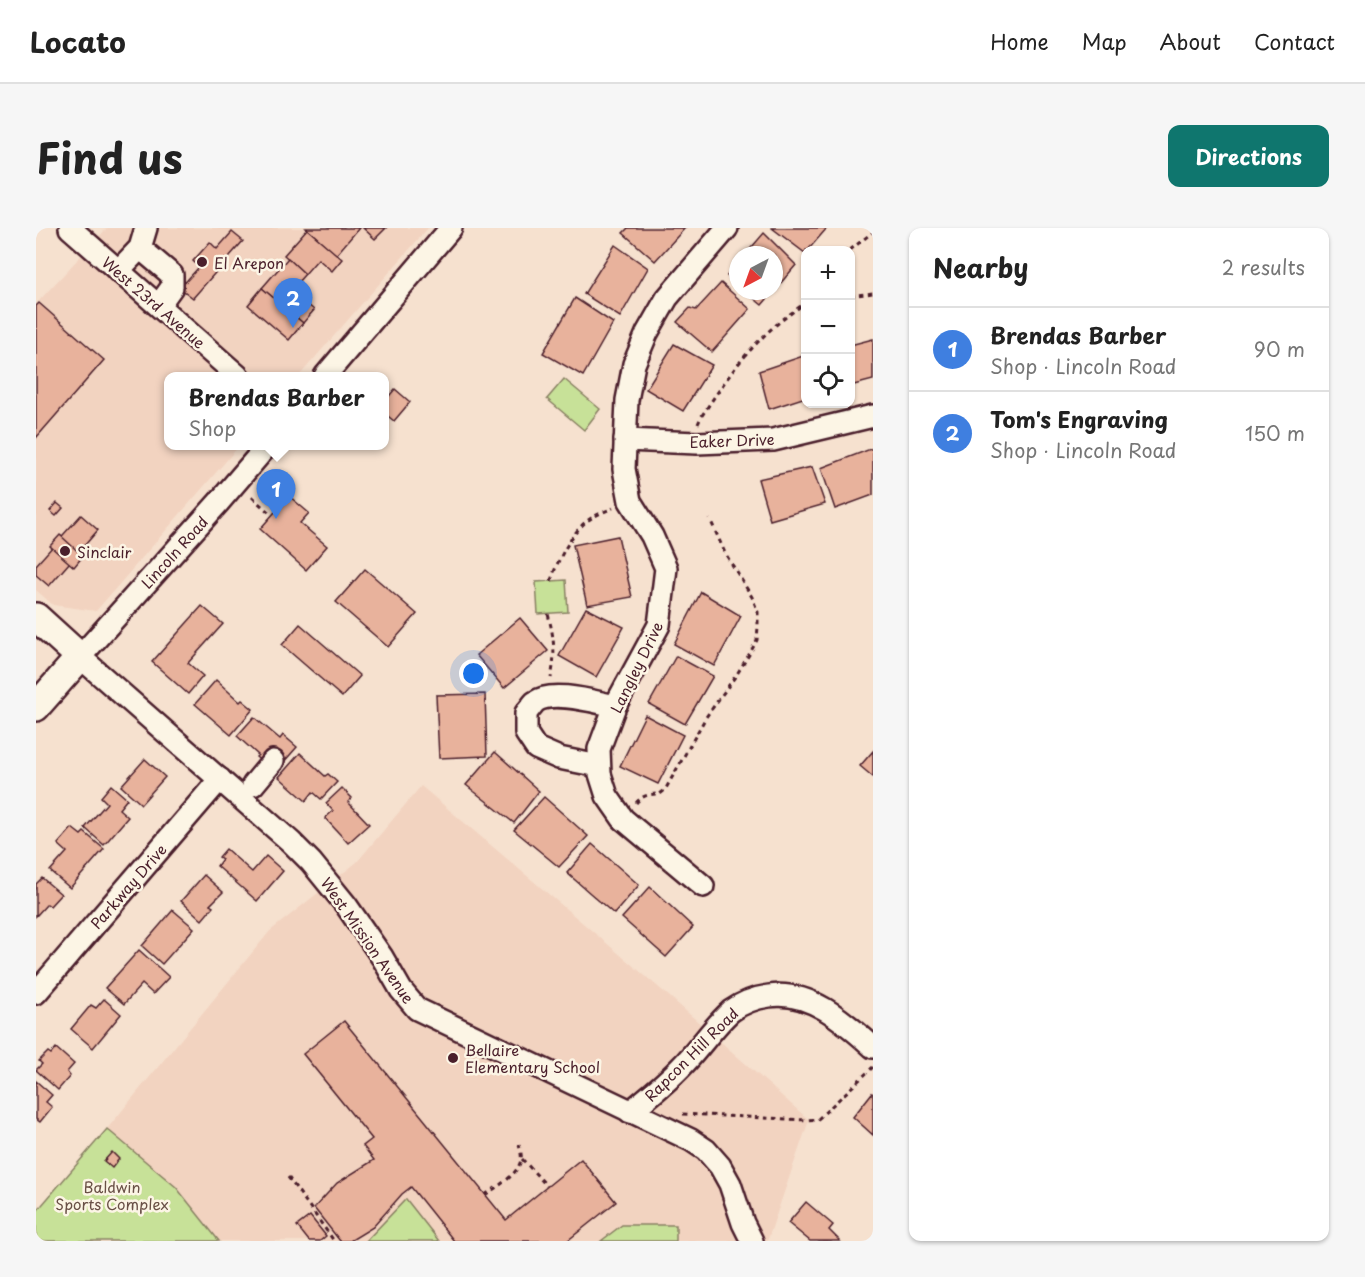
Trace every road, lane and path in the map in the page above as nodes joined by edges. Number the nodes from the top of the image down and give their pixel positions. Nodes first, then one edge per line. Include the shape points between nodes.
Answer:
1 (70, 228) edge
2 (436, 228) edge
3 (450, 228) edge
4 (727, 228) edge
5 (873, 232) edge
6 (143, 238) edge
7 (855, 246) edge
8 (426, 257) junction
9 (118, 270) junction
10 (873, 293) edge
11 (855, 295) edge
12 (159, 305) junction
13 (801, 305) edge
14 (234, 372) edge
15 (328, 372) edge
16 (873, 416) edge
17 (625, 441) junction
18 (697, 443) junction
19 (264, 450) edge
20 (252, 497) dead end
21 (630, 501) junction
22 (272, 515) dead end
23 (710, 519) dead end
24 (551, 581) dead end
25 (548, 614) dead end
26 (36, 618) edge
27 (80, 657) junction
28 (547, 697) junction
29 (615, 706) junction
30 (36, 708) edge
31 (273, 761) dead end
32 (599, 766) junction
33 (220, 779) junction
34 (253, 785) dead end
35 (623, 819) junction
36 (703, 886) dead end
37 (36, 993) edge
38 (873, 1047) edge
39 (873, 1067) edge
40 (630, 1112) junction
41 (680, 1114) dead end
42 (519, 1145) dead end
43 (522, 1158) junction
44 (288, 1177) dead end
45 (547, 1186) dead end
46 (485, 1195) dead end
47 (334, 1241) edge
48 (752, 1241) edge

1 - 9 street, West 23rd Avenue
2 - 8 street
3 - 8 street
4 - 17 street, Langley Drive via 667,298 647,333 634,364
5 - 7 path
6 - 9 street
6 - 12 street via 172,274 172,287
8 - 15 street
9 - 12 street, West 23rd Avenue
10 - 11 path
12 - 14 street, West 23rd Avenue
13 - 18 path via 761,339 731,374 701,417
16 - 18 street, Eaker Drive via 773,440
17 - 18 street, Eaker Drive
17 - 21 street, Langley Drive via 624,469
19 - 27 street, Lincoln Road
20 - 22 path
21 - 24 path via 598,514 579,528
21 - 29 street, Langley Drive via 666,568 660,625
23 - 35 path via 758,612 757,640 706,717 665,790 640,798
25 - 28 path via 555,648
26 - 27 main road, West Mission Avenue
27 - 30 main road
27 - 33 street, West Mission Avenue
28 - 29 street via 570,697
28 - 32 street via 535,702 526,713 526,733 536,748 559,758
29 - 32 street, Langley Drive via 599,749
31 - 34 street
32 - 35 street, Langley Drive via 607,796
33 - 37 street, Parkway Drive
33 - 40 street, West Mission Avenue via 291,842 328,882 417,1009
35 - 36 street, Langley Drive
38 - 40 street, Rapcon Hill Road via 830,1012 802,998 780,994 760,997 729,1013 683,1065
39 - 41 path via 818,1119
40 - 48 street, West Mission Avenue via 706,1150 730,1184
42 - 43 path
43 - 45 path
43 - 46 path via 515,1172
44 - 47 path

